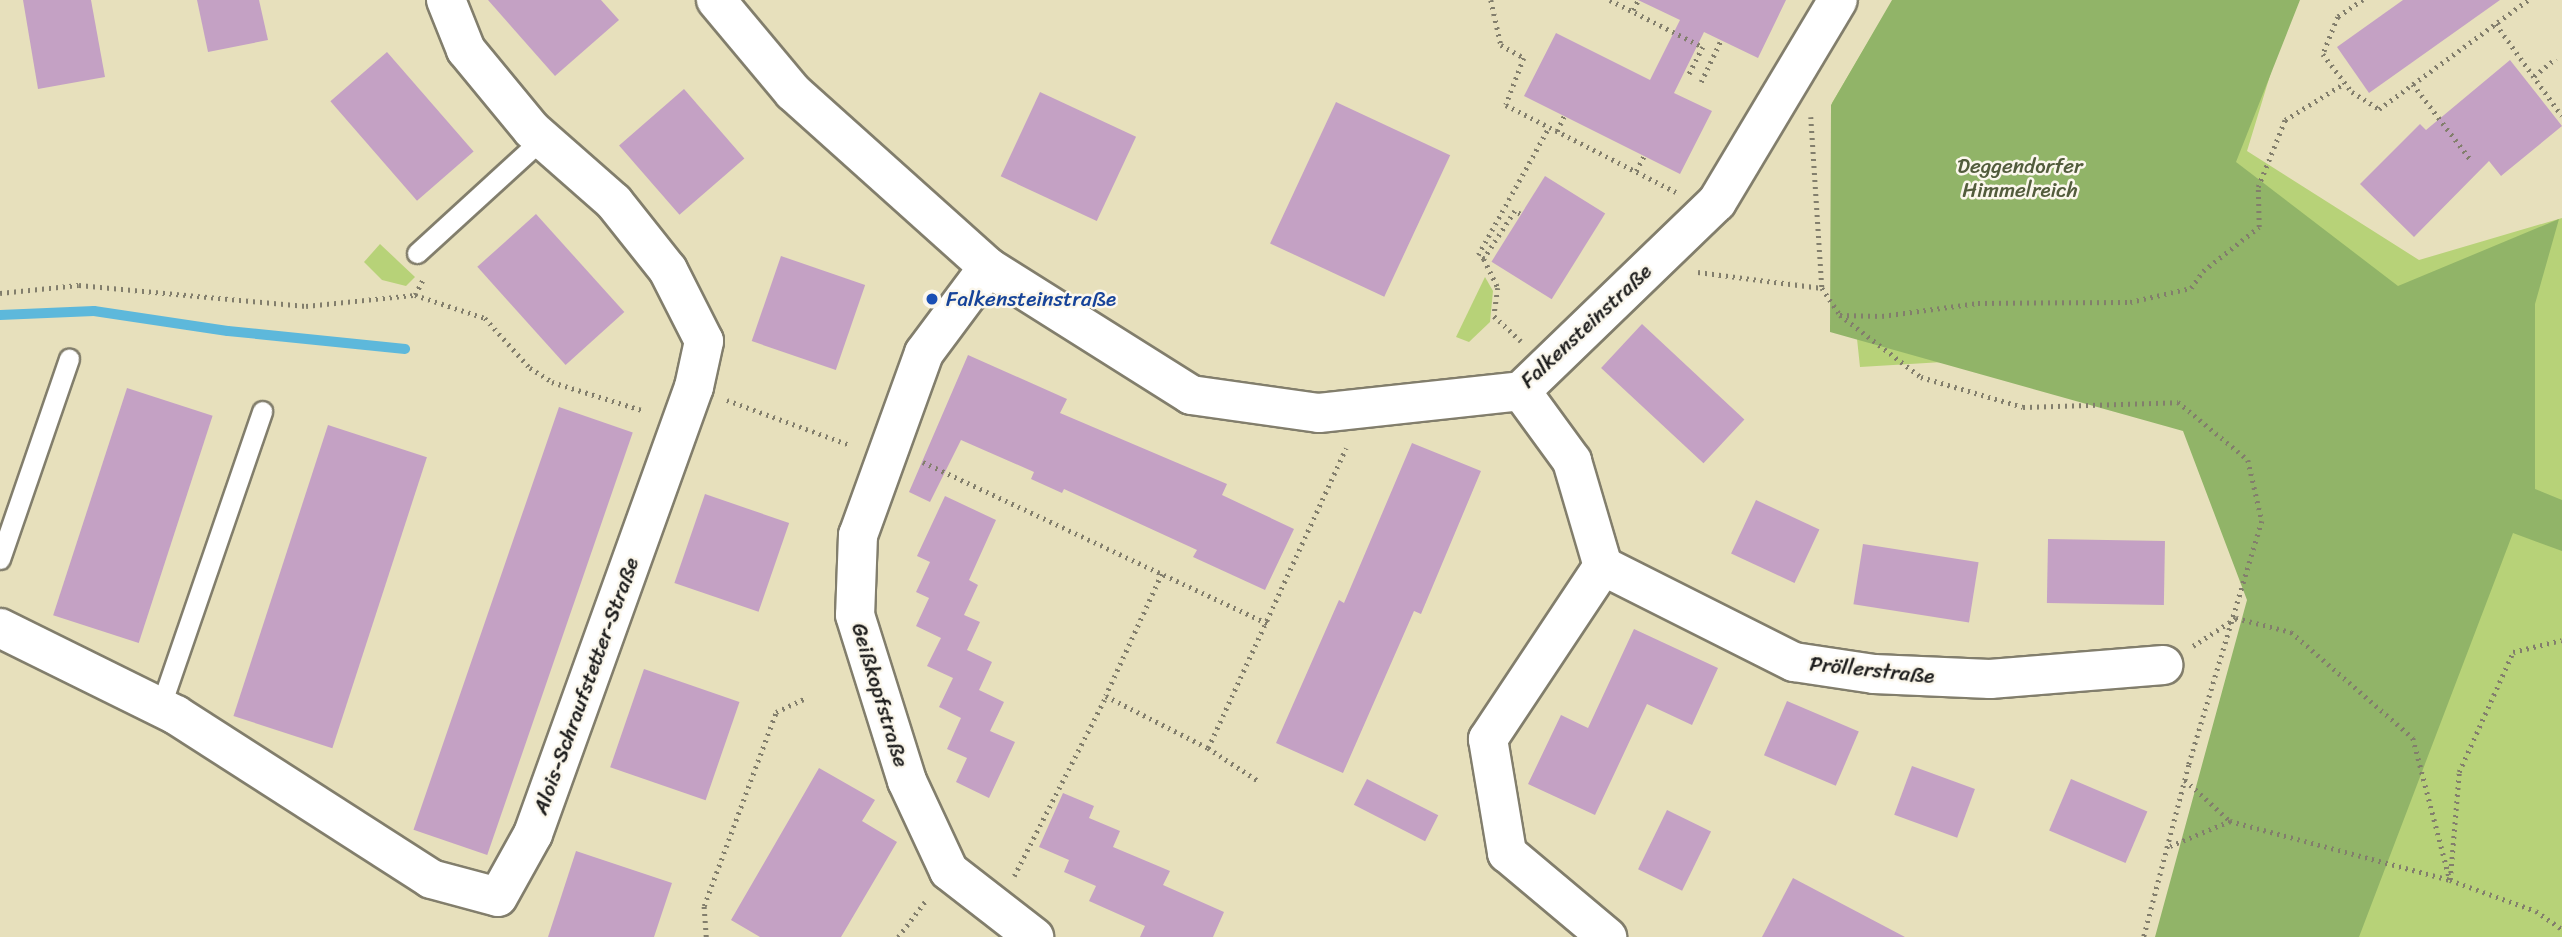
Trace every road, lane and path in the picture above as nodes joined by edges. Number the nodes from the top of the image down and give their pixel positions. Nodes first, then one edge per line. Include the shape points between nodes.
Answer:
1 (446, 0) edge
2 (716, 0) edge
3 (1491, 0) edge
4 (1610, 0) edge
5 (1638, 0) edge
6 (1838, 0) edge
7 (2363, 0) edge
8 (2528, 0) edge
9 (1633, 10) junction
10 (2496, 23) junction
11 (1721, 40) dead end
12 (2556, 58) dead end
13 (1802, 61) junction
14 (1688, 76) dead end
15 (2534, 76) junction
16 (1701, 82) dead end
17 (2345, 83) junction
18 (2413, 84) junction
19 (1564, 116) dead end
20 (2562, 116) edge
21 (1549, 127) junction
22 (1556, 131) junction
23 (542, 139) junction
24 (1644, 156) dead end
25 (2471, 160) dead end
26 (1636, 171) junction
27 (1675, 192) dead end
28 (1520, 214) dead end
29 (416, 253) dead end
30 (1484, 259) junction
31 (1650, 266) junction
32 (988, 267) junction
33 (1822, 288) junction
34 (0, 293) edge
35 (1840, 315) junction
36 (69, 359) dead end
37 (1534, 379) junction
38 (687, 404) junction
39 (1363, 409) junction
40 (262, 411) dead end
41 (888, 453) junction
42 (0, 559) edge
43 (1603, 566) junction
44 (1162, 574) junction
45 (2236, 618) junction
46 (1269, 624) junction
47 (0, 628) edge
48 (2562, 640) edge
49 (2162, 665) joint
50 (1106, 696) junction
51 (806, 698) dead end
52 (160, 708) junction
53 (1208, 748) junction
54 (2185, 780) junction
55 (1260, 782) dead end
56 (2230, 821) junction
57 (2169, 846) junction
58 (953, 874) junction
59 (2450, 880) junction
60 (998, 909) junction
61 (2562, 929) edge
62 (706, 937) edge
63 (898, 937) edge
64 (1034, 937) edge
65 (1607, 937) edge
66 (2144, 937) edge

1 - 23 street, Alois-Schraufstetter-Straße via 466,50
2 - 32 street, Falkensteinstraße via 793,92
3 - 21 path via 1501,45 1524,58 1506,105
4 - 9 path
5 - 9 path
6 - 13 street, Falkensteinstraße
7 - 17 path via 2338,17 2323,54
8 - 10 path
9 - 14 path via 1703,47
10 - 15 path
10 - 18 path
11 - 16 path
12 - 15 path
13 - 31 street, Falkensteinstraße via 1717,202
13 - 33 path via 1814,133
15 - 20 path
17 - 18 path via 2379,108
17 - 35 path via 2285,120 2258,187 2259,228 2203,271 2191,288 2130,302 1978,303 1882,316
18 - 25 path
19 - 22 path
21 - 22 path
21 - 30 path via 1478,255
22 - 26 path
23 - 29 lane
23 - 38 street, Alois-Schraufstetter-Straße via 614,202 668,270 704,341
24 - 26 path
26 - 27 path
28 - 30 path via 1515,211
30 - 37 path via 1498,288 1494,316
31 - 33 path
31 - 37 street, Falkensteinstraße
32 - 39 street, Falkensteinstraße via 1191,395 1319,413
32 - 41 street, Geißkopfstraße via 924,353
33 - 35 path
34 - 38 path via 79,285 306,306 415,295 485,318 530,368 552,382
35 - 45 path via 1921,377 2024,407 2178,402 2248,460 2262,522
36 - 42 lane
37 - 39 street, Falkensteinstraße
37 - 43 street via 1572,461
38 - 41 path
38 - 52 street, Alois-Schraufstetter-Straße via 533,834 498,897 431,879
39 - 46 path
40 - 52 lane
41 - 44 path
41 - 58 street, Geißkopfstraße via 858,536 855,615 907,781
43 - 49 street, Pröllerstraße via 1794,662 1874,674 1990,679
43 - 65 street via 1488,739 1507,853
44 - 46 path
44 - 50 path
45 - 49 path
45 - 54 path
45 - 59 path via 2291,632 2413,738
46 - 53 path
47 - 52 street, Alois-Schraufstetter-Straße
48 - 59 path via 2513,652 2459,772
50 - 53 path
50 - 60 path
51 - 62 path via 776,712 704,906
53 - 55 path
54 - 56 path
54 - 57 path
56 - 57 path
56 - 59 path
57 - 66 path
58 - 60 street, Geißkopfstraße
58 - 63 path via 910,916
59 - 61 path via 2536,911
60 - 64 street, Geißkopfstraße

